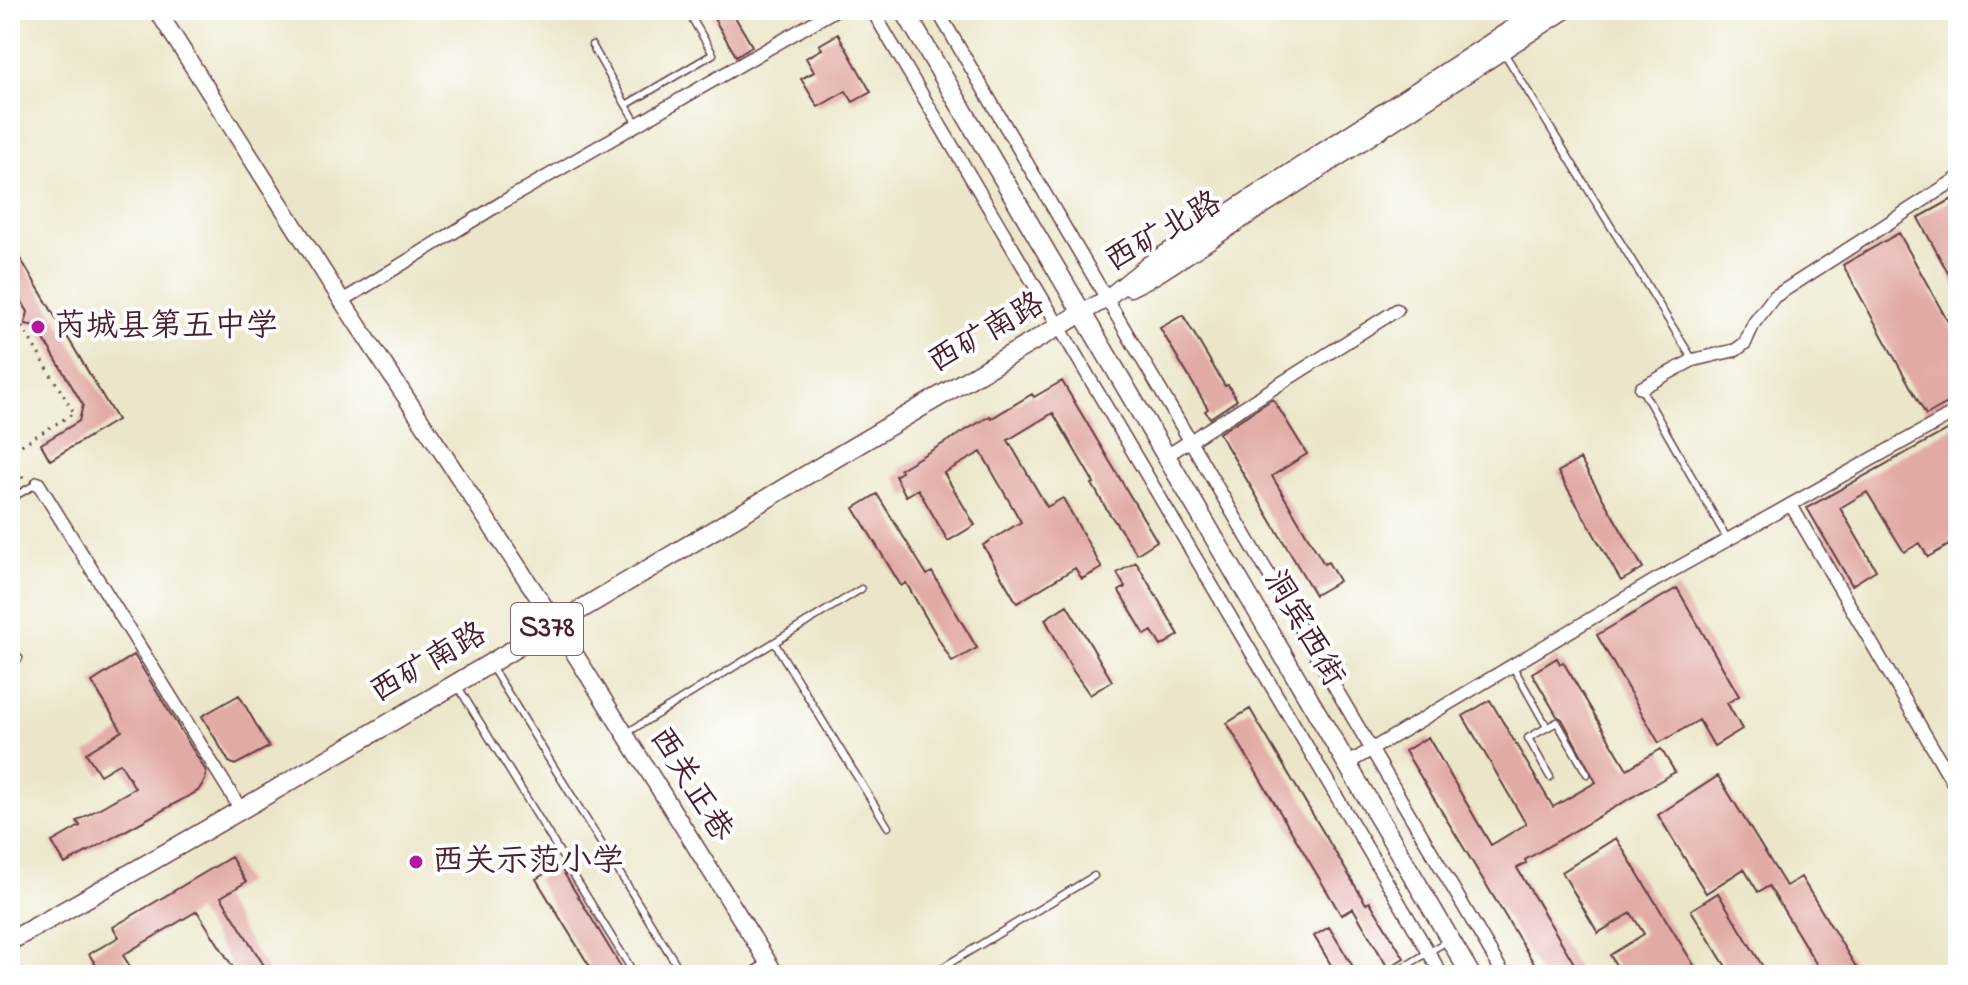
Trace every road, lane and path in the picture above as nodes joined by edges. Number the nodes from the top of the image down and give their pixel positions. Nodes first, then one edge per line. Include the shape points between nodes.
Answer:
1 (157, 10) edge
2 (687, 10) edge
3 (835, 10) edge
4 (872, 10) edge
5 (904, 10) edge
6 (937, 10) edge
7 (1540, 10) edge
8 (1566, 10) edge
9 (592, 45) dead end
10 (1503, 51) junction
11 (626, 105) junction
12 (637, 124) junction
13 (1958, 178) edge
14 (1106, 299) junction
15 (342, 301) junction
16 (10, 306) edge
17 (1397, 310) dead end
18 (1082, 313) junction
19 (22, 326) junction
20 (1060, 326) junction
21 (10, 333) edge
22 (1693, 360) junction
23 (1641, 388) joint
24 (1958, 411) edge
25 (1190, 441) junction
26 (10, 454) edge
27 (1166, 456) junction
28 (33, 485) junction
29 (10, 499) edge
30 (1791, 505) junction
31 (1728, 540) junction
32 (861, 589) dead end
33 (556, 624) junction
34 (774, 642) junction
35 (19, 658) dead end
36 (489, 663) junction
37 (10, 664) edge
38 (1512, 665) junction
39 (455, 682) junction
40 (1547, 727) junction
41 (625, 734) junction
42 (1371, 749) junction
43 (1347, 764) junction
44 (1587, 774) dead end
45 (1550, 777) dead end
46 (1958, 791) edge
47 (240, 808) junction
48 (888, 827) dead end
49 (1094, 876) dead end
50 (1450, 940) junction
51 (10, 941) edge
52 (1428, 953) junction
53 (773, 970) edge
54 (635, 975) edge
55 (683, 975) edge
56 (752, 975) edge
57 (930, 975) edge
58 (1391, 975) edge
59 (1442, 975) edge
60 (1471, 975) edge
61 (1504, 975) edge

1 - 15 street, 西关正巷
2 - 11 lane via 713,54
3 - 12 street
4 - 20 street
5 - 18 main road, 洞宾西街
6 - 14 street
7 - 14 street, 西矿北路 via 1149,264
8 - 10 street, 西矿北路
9 - 11 lane
10 - 14 street, 西矿北路 via 1156,275
10 - 22 lane
11 - 12 lane
12 - 15 street
13 - 22 street via 1774,297 1736,350
14 - 18 street
14 - 25 street
15 - 33 street, 西关正巷
16 - 19 path
17 - 25 street
18 - 20 main road, 西矿南路 / S378
18 - 27 main road, 洞宾西街
19 - 21 path
19 - 26 path via 74,413
20 - 33 main road, 西矿南路 / S378
20 - 52 street
22 - 23 street
23 - 31 lane
24 - 30 street
25 - 27 street
25 - 42 street
26 - 28 path
27 - 43 main road, 洞宾西街
28 - 29 lane
28 - 47 street
30 - 31 street
30 - 46 street
31 - 38 street
32 - 34 lane
33 - 36 main road, 西矿南路 / S378
33 - 41 street, 西关正巷
34 - 41 lane
34 - 48 lane
35 - 37 lane
36 - 39 main road, 西矿南路 / S378
36 - 55 lane
38 - 40 lane
38 - 42 street
39 - 47 main road, 西矿南路 / S378
39 - 54 lane
40 - 44 lane via 1557,722
40 - 45 lane via 1528,738
41 - 53 street, 西关正巷
42 - 43 street
42 - 61 street
43 - 50 main road, 洞宾西街
47 - 51 main road, 西矿南路 / S378
49 - 57 lane
50 - 52 lane
50 - 60 main road, 洞宾西街
52 - 58 lane
52 - 59 street
53 - 56 street

